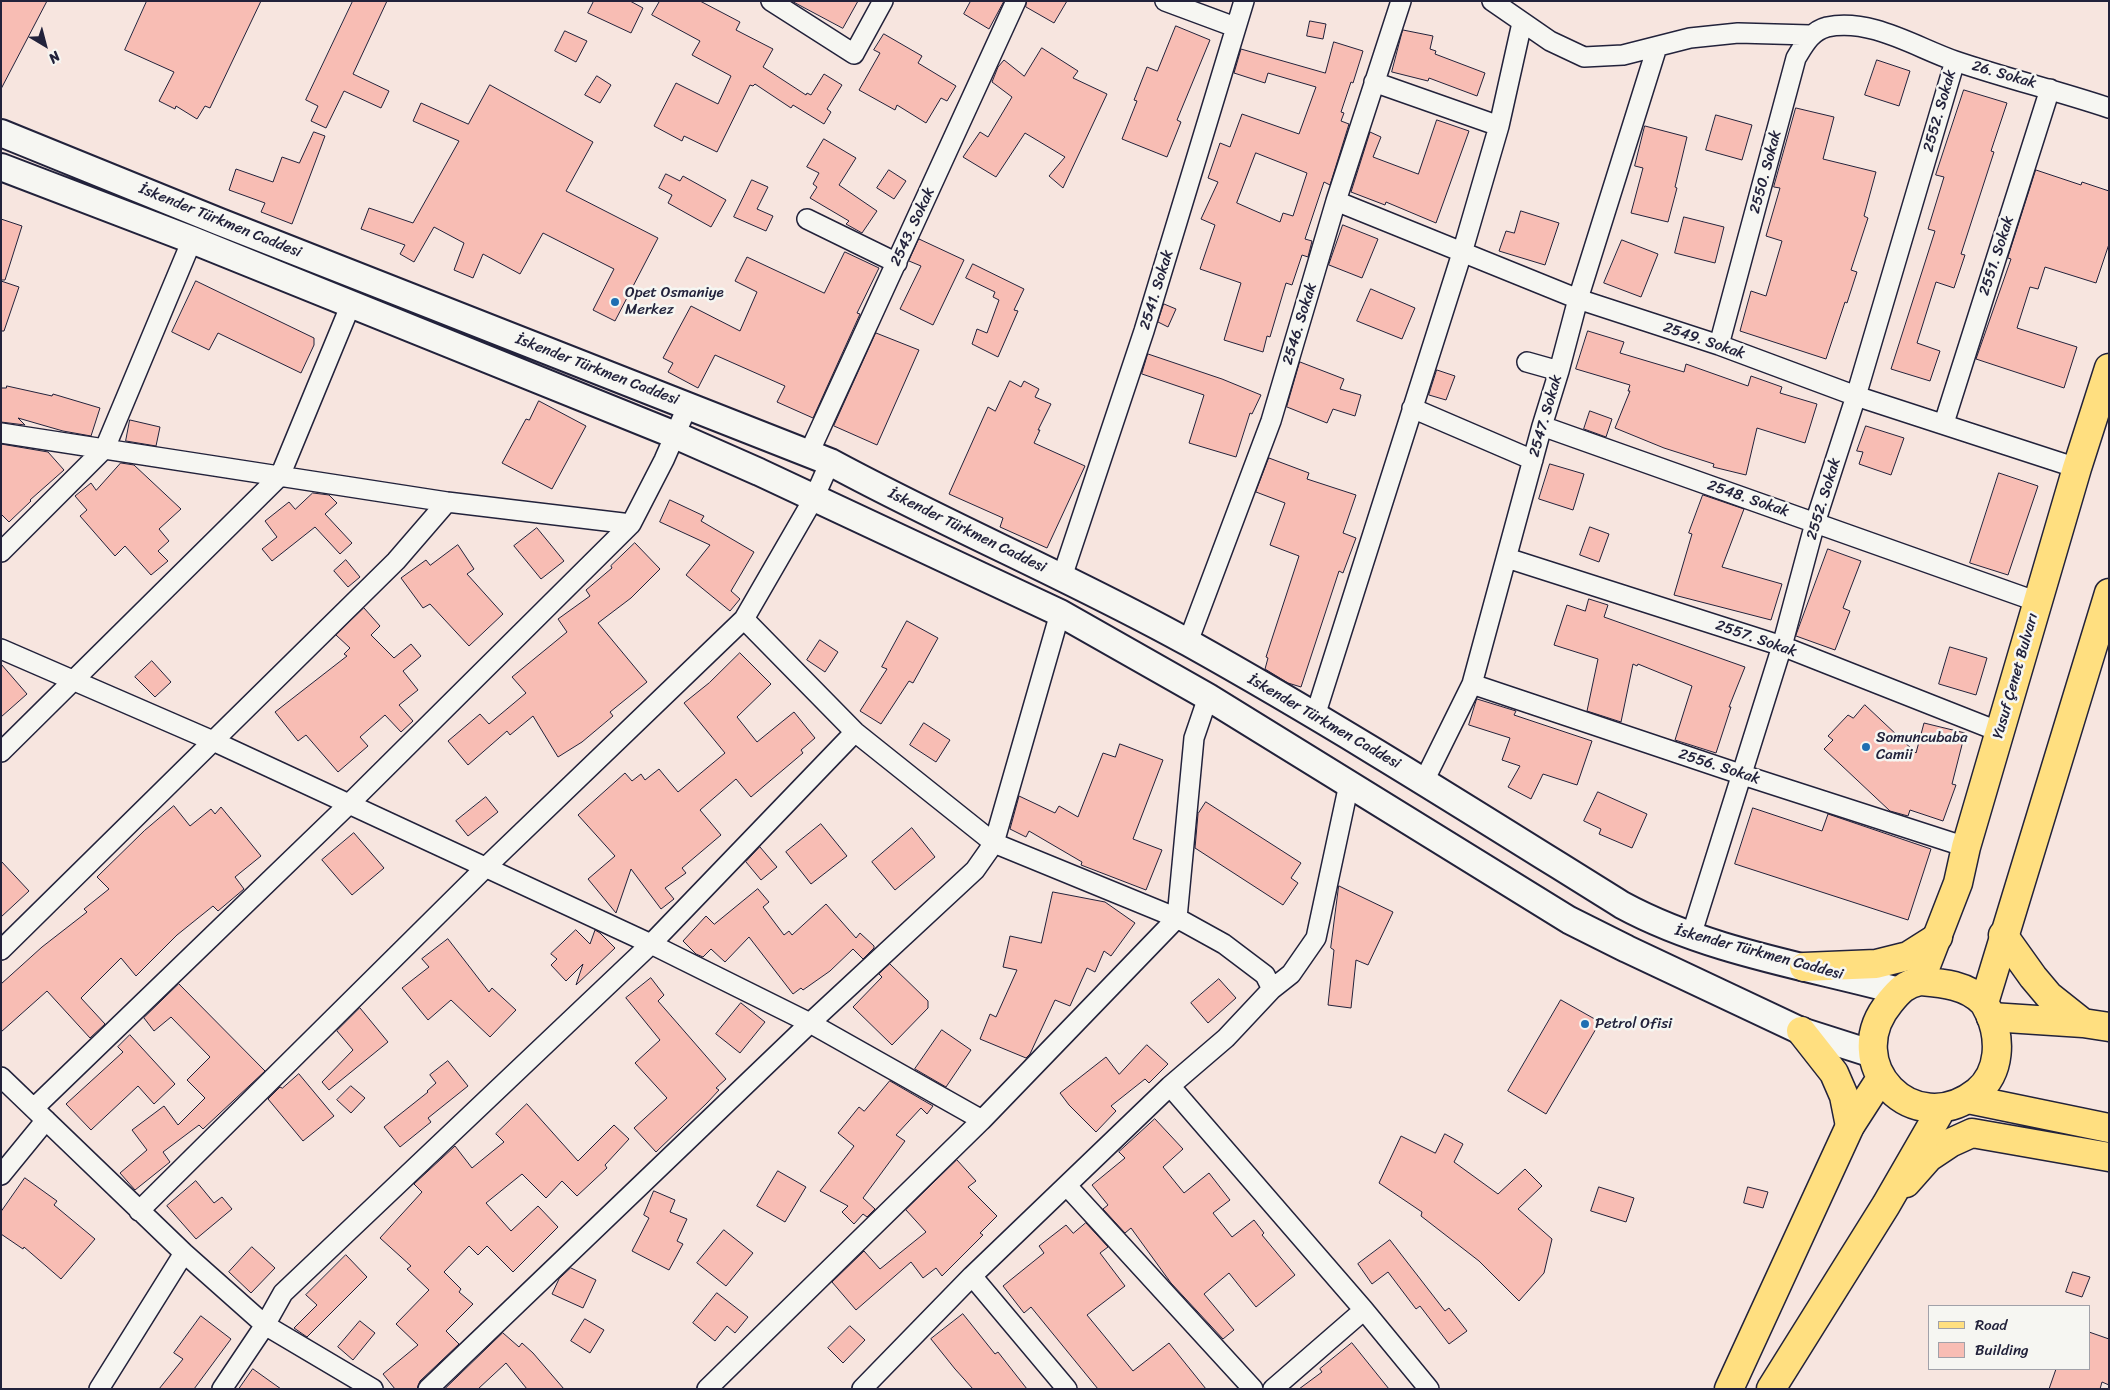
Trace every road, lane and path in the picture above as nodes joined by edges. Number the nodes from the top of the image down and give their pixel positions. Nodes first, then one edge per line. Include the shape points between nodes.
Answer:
1 (770, 1) edge
2 (882, 1) edge
3 (1016, 1) edge
4 (1165, 1) edge
5 (1244, 1) edge
6 (1401, 1) edge
7 (1492, 1) edge
8 (1522, 23) junction
9 (1235, 27) junction
10 (1810, 35) junction
11 (1657, 46) junction
12 (1955, 61) junction
13 (1374, 82) junction
14 (2050, 89) junction
15 (2109, 108) edge
16 (1499, 126) junction
17 (1, 133) edge
18 (1, 167) edge
19 (1336, 201) junction
20 (808, 219) dead end
21 (192, 240) junction
22 (1462, 253) junction
23 (897, 263) junction
24 (1578, 299) junction
25 (351, 304) junction
26 (1719, 345) junction
27 (1527, 362) dead end
28 (2109, 368) edge
29 (1560, 371) junction
30 (1856, 396) junction
31 (688, 405) junction
32 (1412, 408) junction
33 (1944, 423) junction
34 (1542, 426) junction
35 (1, 433) edge
36 (675, 435) junction
37 (105, 448) junction
38 (820, 457) junction
39 (1533, 460) junction
40 (2077, 468) junction
41 (280, 476) junction
42 (814, 498) junction
43 (447, 502) junction
44 (1816, 523) junction
45 (631, 524) junction
46 (1, 552) edge
47 (1507, 558) junction
48 (1062, 576) junction
49 (2109, 593) edge
50 (2038, 602) junction
51 (1060, 613) junction
52 (744, 618) junction
53 (1188, 642) junction
54 (1782, 646) junction
55 (1, 649) edge
56 (73, 680) junction
57 (1472, 684) junction
58 (1208, 698) junction
59 (1315, 716) junction
60 (855, 732) junction
61 (2000, 732) junction
62 (213, 741) junction
63 (1, 752) edge
64 (1743, 775) junction
65 (1424, 781) junction
66 (1349, 784) junction
67 (349, 804) junction
68 (994, 843) junction
69 (1966, 847) junction
70 (486, 866) junction
71 (1177, 918) junction
72 (2004, 935) junction
73 (1691, 936) junction
74 (1938, 937) junction
75 (651, 944) junction
76 (1, 950) edge
77 (1804, 967) junction
78 (1910, 986) junction
79 (1272, 989) junction
80 (1988, 1010) junction
81 (810, 1023) junction
82 (2082, 1023) junction
83 (2109, 1027) edge
84 (1801, 1032) junction
85 (1877, 1066) junction
86 (1, 1077) edge
87 (1170, 1086) junction
88 (1968, 1099) junction
89 (1942, 1108) junction
90 (40, 1114) junction
91 (982, 1120) junction
92 (1850, 1126) junction
93 (2109, 1128) edge
94 (2109, 1157) edge
95 (1, 1175) edge
96 (1068, 1186) junction
97 (1886, 1205) junction
98 (139, 1211) junction
99 (184, 1253) junction
100 (972, 1276) junction
101 (1364, 1310) junction
102 (265, 1325) junction
103 (99, 1389) edge
104 (222, 1389) edge
105 (374, 1389) edge
106 (428, 1389) edge
107 (707, 1389) edge
108 (862, 1389) edge
109 (1067, 1389) edge
110 (1253, 1389) edge
111 (1273, 1389) edge
112 (1429, 1389) edge
113 (1729, 1389) edge
114 (1771, 1389) edge

1 - 2 street via 854,54
3 - 23 street, 2543. Sokak
4 - 9 street
5 - 9 street, 2541. Sokak
6 - 13 street, 2546. Sokak
7 - 8 street
8 - 11 street via 1550,41 1584,56 1623,56
8 - 16 street
9 - 48 street, 2541. Sokak via 1144,331
10 - 11 street via 1738,32
10 - 12 street, 26. Sokak via 1824,28 1842,25 1879,31
10 - 26 street, 2550. Sokak via 1796,58
11 - 24 street, 2547. Sokak
12 - 14 street, 26. Sokak
12 - 30 street, 2552. Sokak
13 - 16 street
13 - 19 street, 2546. Sokak
14 - 15 street, 26. Sokak
14 - 33 street, 2551. Sokak
16 - 22 street
17 - 31 main road, İskender Türkmen Caddesi
18 - 21 main road, İskender Türkmen Caddesi
19 - 22 street, 2549. Sokak
19 - 53 street, 2546. Sokak via 1271,421
20 - 23 street
21 - 25 main road, İskender Türkmen Caddesi
21 - 37 street
22 - 24 street, 2549. Sokak
22 - 32 street
23 - 38 street, 2543. Sokak
24 - 26 street, 2549. Sokak
24 - 29 street, 2547. Sokak
25 - 36 main road, İskender Türkmen Caddesi
25 - 41 street
26 - 30 street, 2549. Sokak
27 - 29 street
28 - 40 main road, Yusuf Çenet Bulvarı
29 - 34 street, 2547. Sokak
30 - 33 street, 2549. Sokak
30 - 44 street, 2552. Sokak
31 - 36 street
31 - 38 main road, İskender Türkmen Caddesi
32 - 39 street
32 - 59 street
33 - 40 street, 2549. Sokak
34 - 39 street, 2547. Sokak
34 - 44 street, 2548. Sokak
35 - 37 street
36 - 42 main road, İskender Türkmen Caddesi
36 - 45 street
37 - 41 street
37 - 46 street
38 - 42 street, 2543. Sokak
38 - 48 main road, İskender Türkmen Caddesi via 899,499
39 - 47 street, 2547. Sokak
40 - 50 main road, Yusuf Çenet Bulvarı
41 - 43 street
41 - 56 street
42 - 51 main road, İskender Türkmen Caddesi
42 - 52 street, 2543. Sokak
43 - 45 street
43 - 62 street via 396,561
44 - 50 street, 2548. Sokak
44 - 54 street, 2552. Sokak
45 - 67 street
47 - 54 street, 2557. Sokak
47 - 57 street, 2547. Sokak
48 - 53 main road, İskender Türkmen Caddesi
49 - 72 main road
50 - 61 main road, Yusuf Çenet Bulvarı
51 - 58 main road, İskender Türkmen Caddesi
51 - 68 street
52 - 60 street
52 - 70 street, 2543. Sokak
53 - 59 main road, İskender Türkmen Caddesi
54 - 61 street, 2557. Sokak
54 - 64 street, 2552. Sokak
55 - 56 street
56 - 62 street
56 - 63 street
57 - 64 street, 2556. Sokak
57 - 65 street, 2547. Sokak
58 - 66 main road, İskender Türkmen Caddesi
58 - 71 street via 1194,738
59 - 65 main road, İskender Türkmen Caddesi
60 - 68 street
60 - 75 street
61 - 69 main road, Yusuf Çenet Bulvarı
62 - 67 street
62 - 76 street
64 - 69 street, 2556. Sokak
64 - 73 street, 2552. Sokak
65 - 73 main road, İskender Türkmen Caddesi via 1622,905 1651,921
66 - 79 street via 1316,938 1291,974
66 - 84 main road, İskender Türkmen Caddesi via 1569,920
67 - 70 street
67 - 90 street
68 - 71 street
68 - 81 street via 975,870
69 - 74 main road, Yusuf Çenet Bulvarı via 1958,883
70 - 75 street
70 - 98 street, 2543. Sokak
71 - 79 street via 1224,944 1258,969 1266,975
71 - 91 street
72 - 80 main road
72 - 82 main road via 2049,996
73 - 77 main road, İskender Türkmen Caddesi
74 - 77 main road via 1908,956 1876,964
74 - 78 main road, Yusuf Çenet Bulvarı
75 - 81 street
75 - 102 street via 283,1293
77 - 78 main road, İskender Türkmen Caddesi
78 - 80 main road via 1955,986
78 - 85 main road via 1882,1011 1876,1025 1872,1039
79 - 87 street via 1226,1038
80 - 82 main road
80 - 88 main road via 1996,1032 1996,1062 1990,1077
81 - 91 street
81 - 106 street
82 - 83 main road
84 - 85 main road, İskender Türkmen Caddesi
84 - 92 main road via 1834,1073 1844,1096
85 - 89 main road via 1890,1090 1901,1099 1920,1106
85 - 92 main road
86 - 90 street
87 - 96 street
87 - 101 street
88 - 89 main road
88 - 93 main road
89 - 97 main road
90 - 95 street
90 - 98 street
91 - 107 street
92 - 113 main road
94 - 97 main road via 1972,1133 1950,1142 1928,1157
96 - 100 street
96 - 110 street
97 - 114 main road
98 - 99 street
99 - 102 street
99 - 103 street
100 - 108 street
100 - 109 street
101 - 111 street
101 - 112 street
102 - 104 street
102 - 105 street

